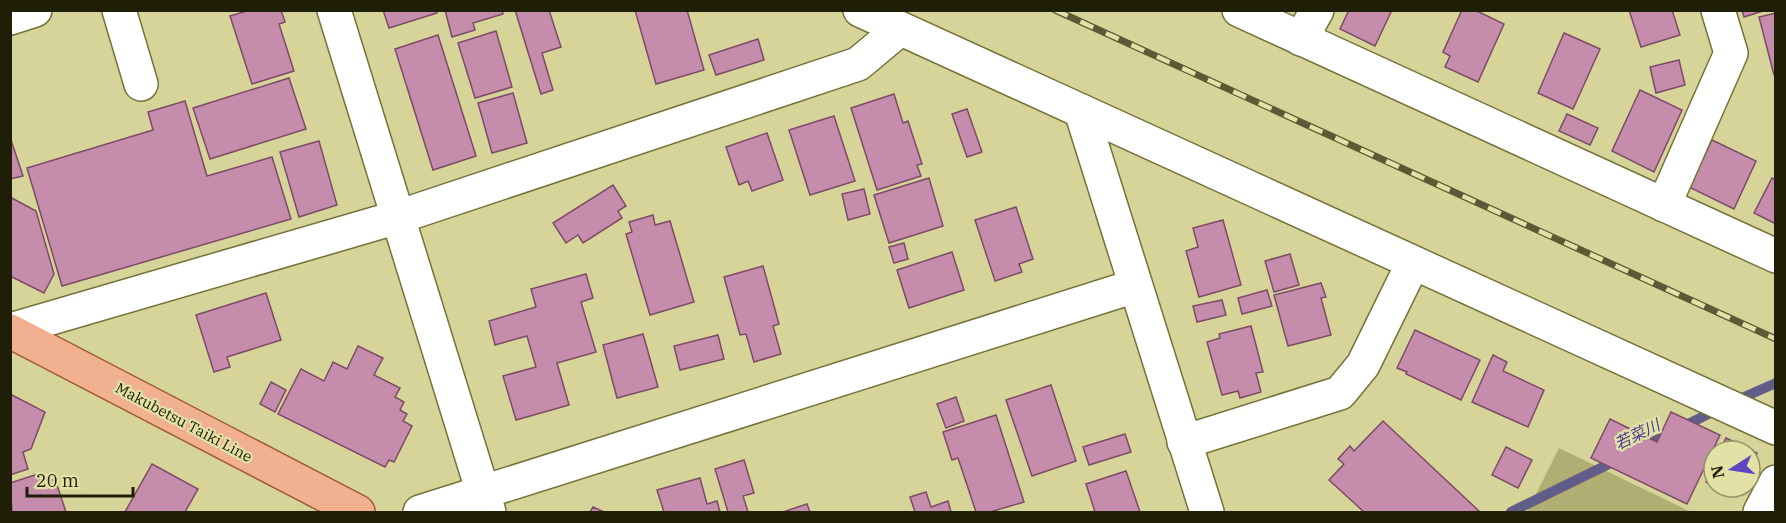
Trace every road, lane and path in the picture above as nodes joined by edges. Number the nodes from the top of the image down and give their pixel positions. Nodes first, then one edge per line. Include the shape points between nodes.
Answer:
1 (35, 10) edge
2 (118, 10) edge
3 (334, 10) edge
4 (860, 10) edge
5 (1239, 10) edge
6 (1317, 10) edge
7 (1718, 10) edge
8 (10, 18) edge
9 (900, 29) junction
10 (1301, 39) junction
11 (141, 84) dead end
12 (1081, 111) junction
13 (1664, 205) junction
14 (398, 217) junction
15 (1776, 256) edge
16 (1413, 263) junction
17 (1135, 286) junction
18 (10, 330) edge
19 (1776, 428) edge
20 (1184, 442) junction
21 (1776, 483) edge
22 (486, 503) edge
23 (358, 513) edge
24 (420, 513) edge
25 (1206, 513) edge
26 (1760, 513) edge

1 - 8 street
2 - 11 street
3 - 14 street
4 - 9 street
5 - 10 street
6 - 10 street
7 - 13 street via 1731,53
9 - 12 street
9 - 14 street via 858,64
10 - 13 street
12 - 16 street
12 - 17 street
13 - 15 street
14 - 18 street
14 - 22 street
16 - 19 street
16 - 20 street via 1363,365 1340,393
17 - 20 street
17 - 22 street
18 - 23 main road, Makubetsu Taiki Line
20 - 25 street
21 - 26 street
22 - 24 street

